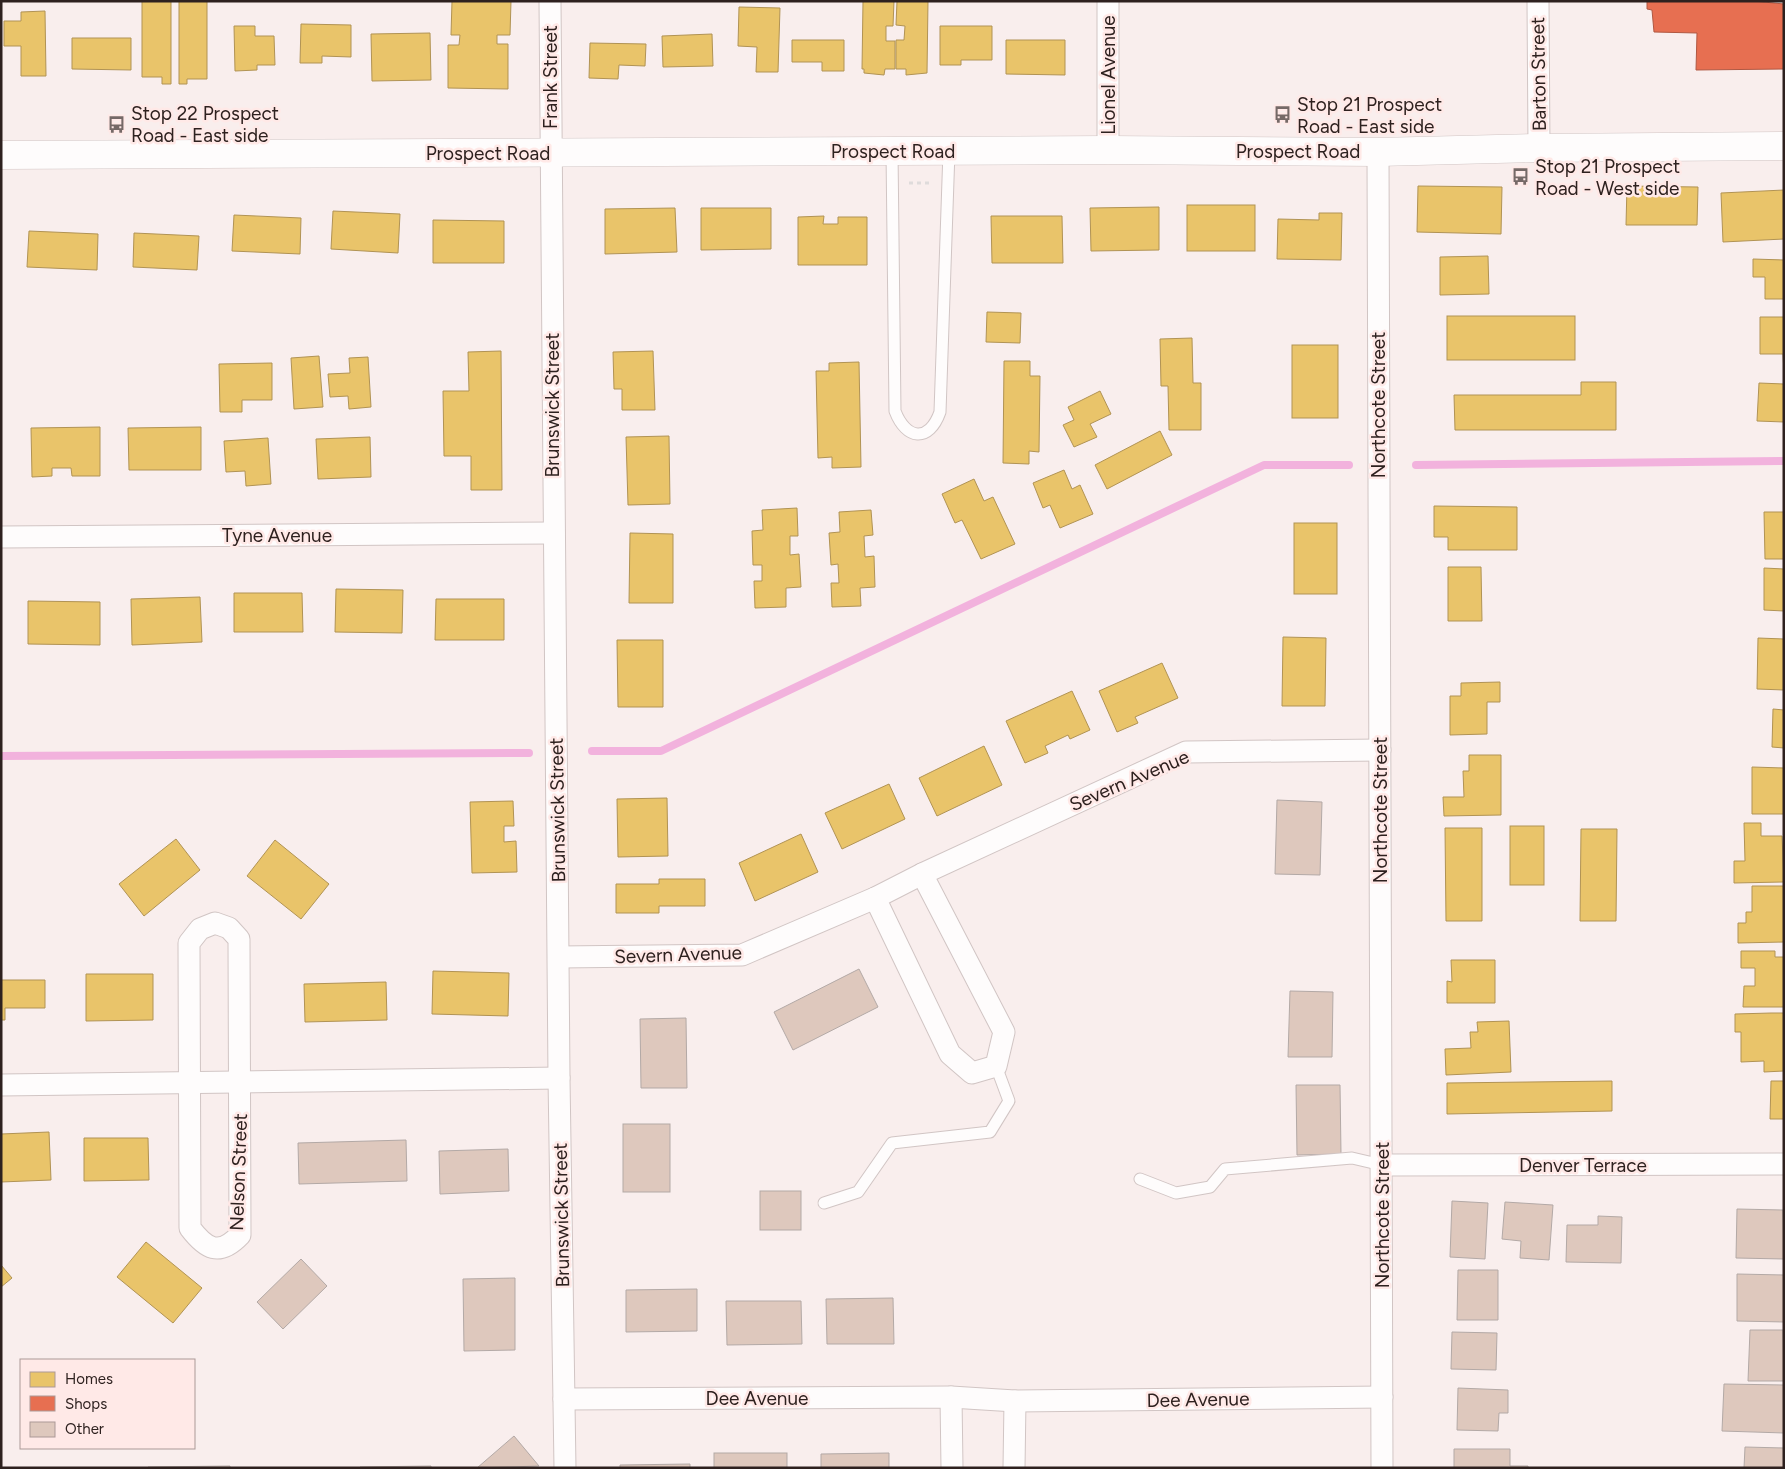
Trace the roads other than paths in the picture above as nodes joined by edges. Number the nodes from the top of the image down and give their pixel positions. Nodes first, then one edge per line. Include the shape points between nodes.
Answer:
1 (550, 1) edge
2 (1108, 1) edge
3 (1538, 1) edge
4 (1784, 146) edge
5 (1539, 148) junction
6 (1108, 150) junction
7 (892, 151) junction
8 (949, 151) junction
9 (550, 152) junction
10 (1378, 152) junction
11 (1, 155) edge
12 (554, 533) junction
13 (1, 537) edge
14 (1380, 750) junction
15 (922, 874) junction
16 (875, 898) junction
17 (559, 957) junction
18 (996, 1066) junction
19 (559, 1078) junction
20 (189, 1082) junction
21 (240, 1082) junction
22 (1, 1084) edge
23 (1784, 1164) edge
24 (1382, 1165) junction
25 (1140, 1180) dead end
26 (824, 1202) dead end
27 (1382, 1397) junction
28 (951, 1398) junction
29 (564, 1399) junction
30 (1015, 1401) junction
31 (565, 1468) edge
32 (952, 1468) edge
33 (1014, 1468) edge
34 (1382, 1468) edge

1 - 9 street, Frank Street
2 - 6 street, Lionel Avenue
3 - 5 street, Barton Street
4 - 5 main road, Prospect Road
5 - 10 main road, Prospect Road
6 - 8 main road, Prospect Road
6 - 10 main road, Prospect Road
7 - 8 main road, Prospect Road
7 - 8 lane via 894,411 900,425 910,433 919,434 935,426 940,412
7 - 9 main road, Prospect Road
9 - 11 main road, Prospect Road
9 - 12 street, Brunswick Street
10 - 14 street, Northcote Street
12 - 13 street, Tyne Avenue
12 - 17 street, Brunswick Street
14 - 15 street, Severn Avenue via 1186,752
14 - 24 street, Northcote Street
15 - 16 street, Severn Avenue
15 - 18 street via 1004,1032
16 - 17 street, Severn Avenue via 742,955
16 - 18 street via 950,1054 972,1073
17 - 19 street, Brunswick Street
18 - 26 lane via 1010,1101 990,1132 892,1143 858,1192
19 - 21 street
19 - 29 street, Brunswick Street
20 - 21 street
20 - 21 street, Nelson Street via 189,943 200,929 215,922 229,928 239,939
20 - 21 street, Nelson Street via 190,1228 202,1244 216,1249 231,1245 240,1235
20 - 22 street
23 - 24 street, Denver Terrace
24 - 25 lane via 1352,1158 1225,1169 1210,1188 1176,1193
24 - 27 street, Northcote Street
27 - 30 street, Dee Avenue
27 - 34 street, Northcote Street
28 - 29 street, Dee Avenue
28 - 30 street, Dee Avenue
28 - 32 street
29 - 31 street, Brunswick Street
30 - 33 street

